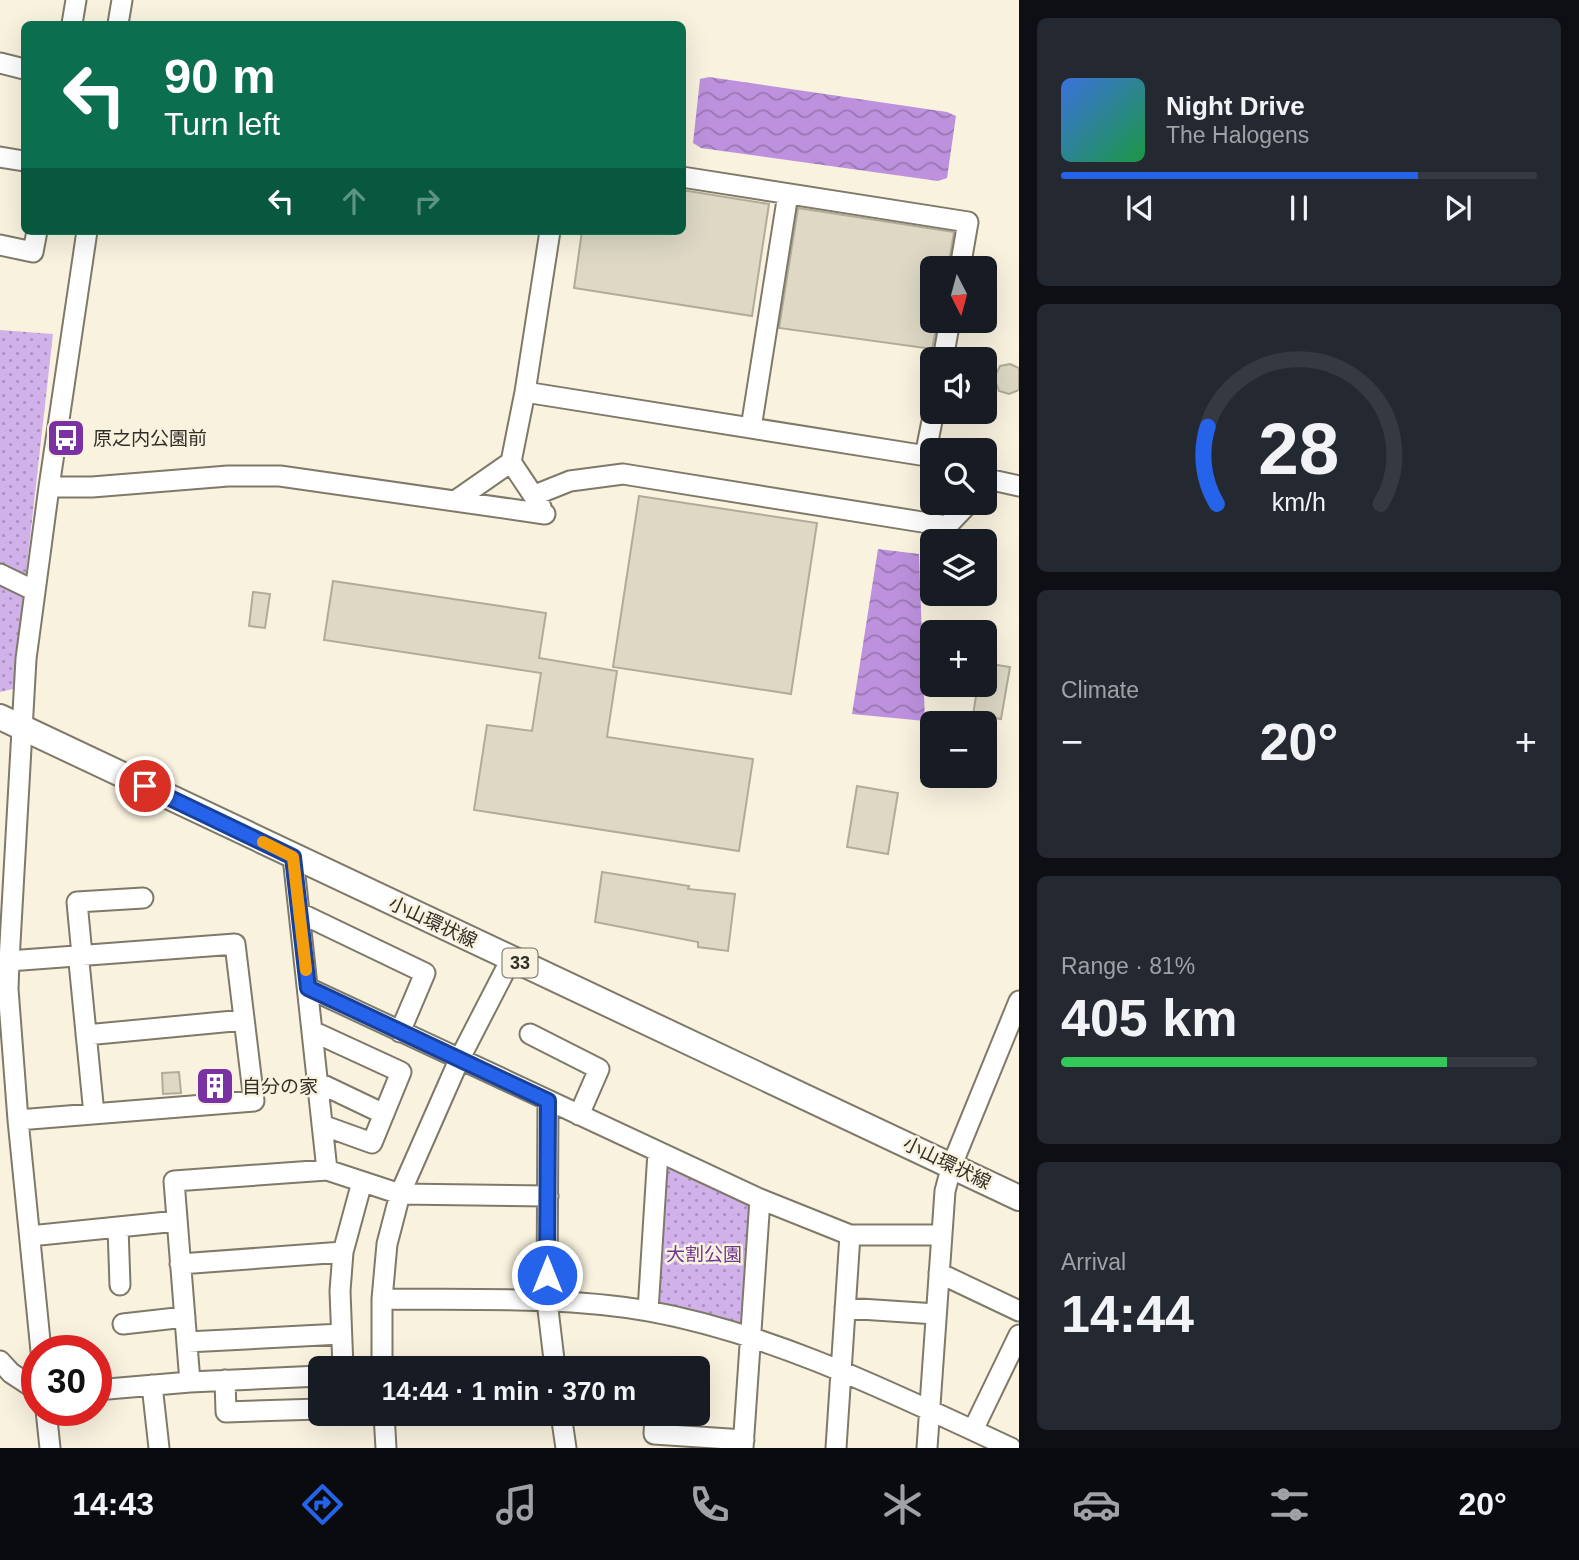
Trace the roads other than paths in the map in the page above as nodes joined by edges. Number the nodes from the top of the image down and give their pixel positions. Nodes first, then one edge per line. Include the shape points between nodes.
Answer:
1 (76, 0) edge
2 (122, 0) edge
3 (72, 21) edge
4 (118, 21) edge
5 (0, 63) edge
6 (21, 68) edge
7 (0, 157) edge
8 (21, 160) edge
9 (686, 178) edge
10 (788, 194) junction
11 (36, 235) edge
12 (87, 235) edge
13 (549, 235) edge
14 (0, 245) edge
15 (962, 256) edge
16 (525, 392) junction
17 (751, 428) junction
18 (920, 455) edge
19 (511, 462) junction
20 (997, 483) edge
21 (1019, 486) edge
22 (49, 487) junction
23 (535, 495) junction
24 (455, 501) junction
25 (958, 515) edge
26 (0, 574) edge
27 (35, 591) junction
28 (11, 722) edge
29 (293, 857) junction
30 (143, 898) dead end
31 (300, 913) junction
32 (82, 955) junction
33 (511, 958) junction
34 (9, 961) junction
35 (308, 988) junction
36 (1019, 1001) edge
37 (244, 1020) junction
38 (312, 1031) junction
39 (400, 1032) junction
40 (530, 1034) dead end
41 (86, 1035) junction
42 (459, 1060) junction
43 (317, 1082) junction
44 (548, 1101) junction
45 (94, 1114) junction
46 (384, 1114) junction
47 (579, 1115) junction
48 (18, 1120) junction
49 (322, 1125) junction
50 (658, 1152) junction
51 (952, 1165) junction
52 (327, 1170) junction
53 (362, 1182) junction
54 (400, 1194) junction
55 (548, 1196) junction
56 (1019, 1198) edge
57 (761, 1199) junction
58 (177, 1221) junction
59 (118, 1227) junction
60 (941, 1235) junction
61 (30, 1236) junction
62 (850, 1236) junction
63 (343, 1252) junction
64 (180, 1264) junction
65 (939, 1273) junction
66 (120, 1285) dead end
67 (382, 1299) junction
68 (547, 1301) junction
69 (845, 1308) junction
70 (648, 1311) junction
71 (1019, 1311) edge
72 (936, 1314) junction
73 (185, 1317) junction
74 (123, 1324) dead end
75 (341, 1334) junction
76 (39, 1335) edge
77 (1019, 1335) edge
78 (750, 1338) junction
79 (187, 1342) junction
80 (342, 1356) edge
81 (382, 1356) edge
82 (554, 1356) edge
83 (0, 1362) edge
84 (841, 1371) junction
85 (308, 1377) edge
86 (21, 1380) edge
87 (225, 1380) junction
88 (190, 1382) junction
89 (152, 1385) junction
90 (112, 1389) edge
91 (308, 1409) edge
92 (929, 1410) junction
93 (48, 1426) edge
94 (385, 1426) edge
95 (562, 1426) edge
96 (654, 1426) edge
97 (973, 1430) junction
98 (743, 1444) edge
99 (50, 1448) edge
100 (159, 1448) edge
101 (386, 1448) edge
102 (565, 1448) edge
103 (836, 1448) edge
104 (927, 1448) edge
105 (1011, 1448) edge

1 - 3 street
2 - 4 street
5 - 6 street
7 - 8 street
9 - 10 street
10 - 15 street via 968,222
10 - 17 street
11 - 14 street via 33,252
12 - 22 street
13 - 16 street
16 - 17 street
16 - 19 street
17 - 18 street
19 - 23 street
19 - 24 street
20 - 21 street
22 - 24 street via 280,475
22 - 27 street
23 - 24 street via 545,514
23 - 25 street via 570,481 623,474 947,526
26 - 27 street
27 - 28 street
28 - 29 main road, 小山環状線 / 33
28 - 34 street
29 - 31 street
29 - 33 main road, 小山環状線 / 33
30 - 32 street via 77,902
31 - 35 street
31 - 39 street via 425,973
32 - 34 street
32 - 37 street via 235,944
32 - 41 street
33 - 42 street
33 - 51 main road, 小山環状線 / 33
34 - 48 street
35 - 38 street
35 - 39 street
36 - 51 street
37 - 41 street
37 - 45 street via 254,1101
38 - 43 street
38 - 46 street via 401,1072
39 - 42 street
40 - 47 street via 599,1069
41 - 45 street
42 - 44 street
42 - 54 street
43 - 46 street
43 - 49 street
44 - 47 street
44 - 55 street
45 - 48 street
46 - 49 street via 372,1143
47 - 50 street
48 - 61 street
49 - 52 street
50 - 57 street
50 - 70 street
51 - 56 main road, 小山環状線 / 33
51 - 60 street
52 - 53 street
52 - 58 street via 174,1181
53 - 54 street
53 - 63 street
54 - 55 street
54 - 67 street via 387,1244
55 - 68 street
57 - 62 street
57 - 78 street
58 - 59 street
58 - 64 street
59 - 61 street
59 - 66 street
60 - 62 street
60 - 65 street
61 - 76 street
62 - 69 street
63 - 64 street
63 - 75 street
64 - 73 street
65 - 71 street
65 - 72 street
67 - 68 street
67 - 81 street
68 - 70 street
68 - 82 street
69 - 72 street
69 - 84 street
70 - 78 street
72 - 92 street
73 - 74 street
73 - 79 street
75 - 79 street
75 - 80 street
77 - 97 street
78 - 84 street
78 - 98 street
79 - 88 street
83 - 86 street
84 - 92 street
84 - 103 street
85 - 87 street
87 - 88 street
87 - 91 street via 226,1412
88 - 89 street
89 - 90 street
89 - 100 street
92 - 97 street
92 - 104 street
93 - 99 street
94 - 101 street
95 - 102 street
96 - 98 street via 654,1434
97 - 105 street

